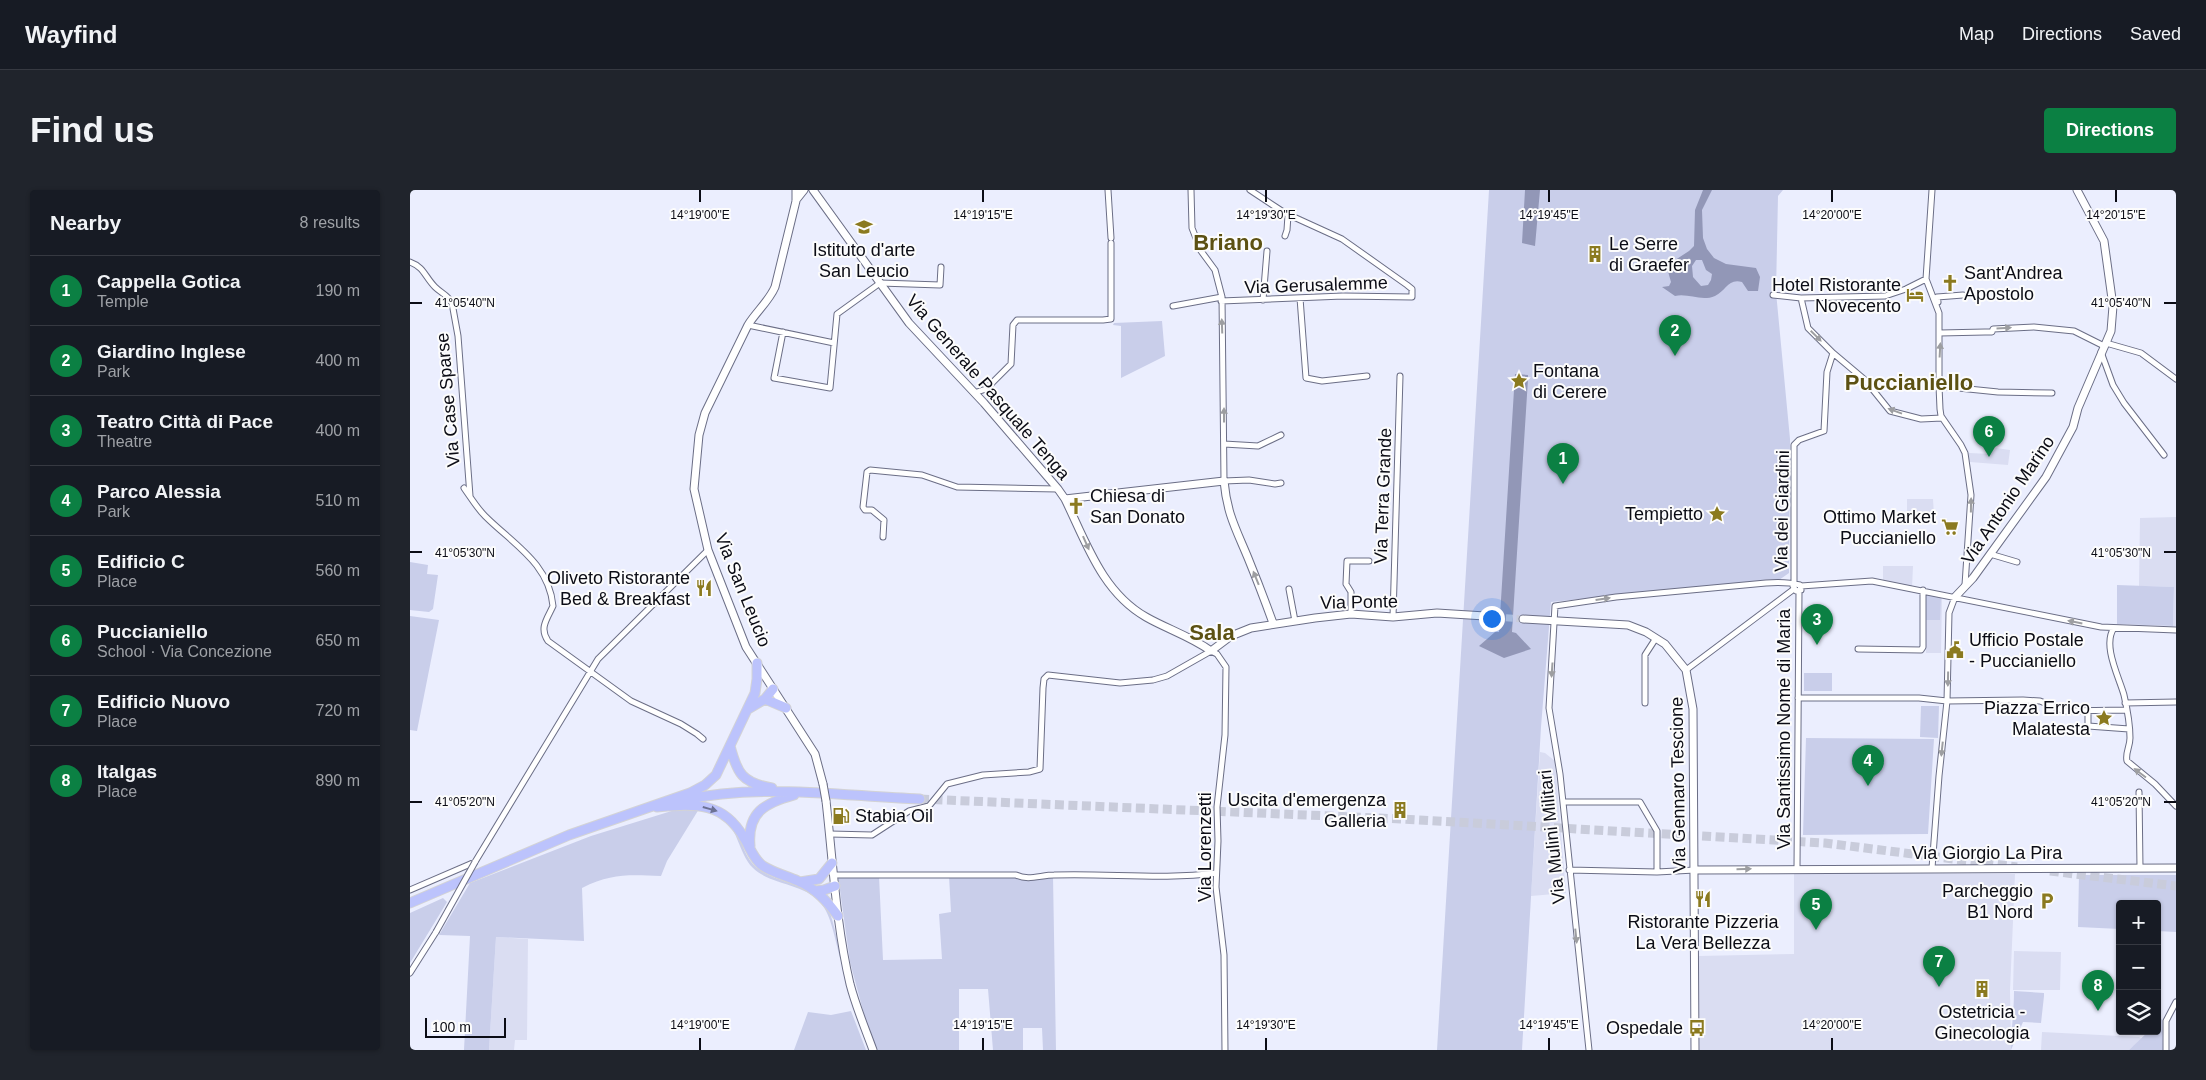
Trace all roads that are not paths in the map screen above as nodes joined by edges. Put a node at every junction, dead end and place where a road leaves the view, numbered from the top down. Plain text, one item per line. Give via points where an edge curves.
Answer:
1 (796, 190) edge
2 (804, 190) edge
3 (813, 190) edge
4 (1108, 190) edge
5 (1191, 190) edge
6 (1250, 190) edge
7 (1932, 190) edge
8 (2076, 190) edge
9 (796, 201) junction
10 (1288, 215) junction
11 (1285, 236) dead end
12 (1267, 251) dead end
13 (410, 262) edge
14 (941, 267) dead end
15 (1926, 279) junction
16 (880, 283) junction
17 (1773, 295) dead end
18 (1963, 295) dead end
19 (1300, 298) junction
20 (1801, 298) junction
21 (1221, 299) junction
22 (1263, 300) junction
23 (1173, 306) dead end
24 (1938, 307) junction
25 (748, 325) junction
26 (783, 332) junction
27 (1940, 333) junction
28 (834, 343) junction
29 (2103, 347) junction
30 (1833, 353) junction
31 (1367, 376) dead end
32 (1400, 376) dead end
33 (2176, 379) edge
34 (1938, 386) junction
35 (986, 389) junction
36 (974, 393) junction
37 (2052, 393) dead end
38 (984, 403) junction
39 (1942, 418) junction
40 (1280, 435) dead end
41 (1224, 444) junction
42 (2164, 455) dead end
43 (1224, 481) junction
44 (1281, 483) dead end
45 (464, 488) dead end
46 (1058, 489) junction
47 (470, 496) junction
48 (1065, 499) junction
49 (883, 537) dead end
50 (708, 550) junction
51 (1990, 554) junction
52 (1369, 561) dead end
53 (2017, 562) dead end
54 (1797, 588) junction
55 (1964, 588) junction
56 (1289, 589) dead end
57 (1923, 590) junction
58 (1955, 597) junction
59 (1351, 614) junction
60 (1485, 616) tunnel mouth
61 (1392, 617) junction
62 (1523, 619) tunnel mouth
63 (1295, 621) junction
64 (1555, 622) junction
65 (1273, 624) junction
66 (2114, 628) junction
67 (2176, 630) edge
68 (1656, 638) junction
69 (1858, 648) dead end
70 (1211, 651) junction
71 (757, 662) junction
72 (1686, 670) junction
73 (591, 671) junction
74 (773, 689) junction
75 (755, 693) junction
76 (1798, 698) junction
77 (765, 699) junction
78 (1947, 701) junction
79 (2176, 702) edge
80 (1645, 703) dead end
81 (2125, 703) junction
82 (786, 708) junction
83 (748, 709) junction
84 (2126, 710) junction
85 (2088, 711) junction
86 (2129, 729) junction
87 (703, 739) dead end
88 (730, 746) junction
89 (804, 792) junction
90 (2139, 792) dead end
91 (920, 800) tunnel mouth
92 (1563, 802) junction
93 (2176, 806) edge
94 (645, 808) junction
95 (830, 834) junction
96 (750, 848) junction
97 (475, 862) junction
98 (832, 863) junction
99 (1797, 868) junction
100 (1932, 868) junction
101 (2140, 868) junction
102 (2176, 868) edge
103 (1569, 870) junction
104 (1695, 870) junction
105 (1657, 872) junction
106 (1216, 873) junction
107 (834, 875) junction
108 (819, 879) junction
109 (799, 882) junction
110 (835, 886) junction
111 (410, 890) edge
112 (815, 891) junction
113 (410, 903) edge
114 (838, 916) junction
115 (410, 973) edge
116 (2176, 1002) edge
117 (873, 1050) edge
118 (1225, 1050) edge
119 (1589, 1050) edge
120 (1695, 1050) edge
121 (2166, 1050) edge

1 - 9 street, Via San Leucio
2 - 9 street, Via San Leucio
3 - 16 street, Via Generale Pasquale Tenga
4 - 35 street via 1111,318 1017,320 1013,326 1011,364
5 - 21 street via 1192,228 1201,251 1215,270
6 - 10 street
7 - 15 street
8 - 29 street, Via Antonio Marino via 2106,246 2113,322
9 - 25 street, Via San Leucio via 775,287
10 - 11 street
10 - 19 street, Via Gerusalemme via 1342,239 1412,289 1412,296
12 - 22 street
13 - 47 street, Via Case Sparse via 423,270 452,303 458,336
14 - 16 street via 940,285
15 - 20 street via 1885,296
15 - 24 street
16 - 28 street via 837,314
16 - 36 street, Via Generale Pasquale Tenga via 909,323
17 - 20 street
18 - 24 street via 1937,297
19 - 22 street, Via Gerusalemme
19 - 31 street via 1306,378 1322,381
20 -> 30 street via 1808,328
21 - 22 street, Via Gerusalemme
21 - 23 street, Via Gerusalemme
41 -> 21 street
24 - 27 street
25 - 26 street
25 - 50 street, Via San Leucio via 705,413 699,436 694,489
26 - 28 street
26 - 28 street via 774,378 830,388
27 -> 29 street via 2034,327 2074,331
34 -> 27 street
29 - 33 street via 2141,353
29 - 42 street via 2120,397
29 - 51 street, Via Antonio Marino via 2067,440 2046,477
39 -> 30 street via 1920,419 1890,411 1865,380
30 - 54 street, Via dei Giardini via 1827,372 1824,431 1794,445
32 - 61 street, Via Terra Grande
34 - 37 street
34 - 39 street
35 - 36 street
35 - 38 street
36 - 38 street, Via Generale Pasquale Tenga
38 - 46 street, Via Generale Pasquale Tenga
55 -> 39 street via 1971,520 1970,480 1961,444
40 - 41 street via 1258,446
41 - 43 street
43 - 44 street
43 - 48 street
65 -> 43 street via 1232,525
45 - 47 street
46 - 48 street, Via Generale Pasquale Tenga
46 - 49 street via 957,487 922,474 870,470 867,472 864,507 884,520
47 - 73 street via 483,515 535,561 544,575 553,606 542,628 543,634
48 -> 70 street, Via Generale Pasquale Tenga via 1098,568 1128,605
50 - 71 street, Via San Leucio via 746,647
50 - 73 street via 598,659
51 - 53 street
51 - 55 street, Via Antonio Marino
52 - 59 street via 1347,561 1346,584 1351,592
54 - 57 street via 1872,581
64 -> 54 street, Via Mulini Militari via 1555,606 1616,597 1787,581
54 - 72 street
54 - 76 street, Via Santissimo Nome di Maria
55 - 58 street, Via Antonio Marino
56 - 63 street
57 - 58 street
57 - 69 street via 1921,650
66 -> 58 street
58 -> 78 street via 1949,612
59 - 61 street, Via Ponte
59 - 63 street, Via Ponte
60 - 61 street, Via Ponte via 1438,613
62 - 64 street, Via Gennaro Tescione
63 - 65 street, Via Ponte
64 - 68 street, Via Gennaro Tescione via 1628,626
64 -> 92 street, Via Mulini Militari via 1549,708
65 - 70 street, Via Ponte via 1231,636
66 - 67 street
66 - 81 street via 2110,633 2111,657
68 - 72 street, Via Gennaro Tescione
68 - 80 street via 1645,655
70 - 95 street via 1167,676 1153,680 1120,683 1048,675 1043,688 1040,769 947,784 929,806 909,811 872,835
70 - 106 street, Via Lorenzetti via 1226,667
71 - 74 street, Via San Leucio
71 - 75 highway
72 - 104 street, Via Gennaro Tescione via 1693,710
73 - 87 street via 631,700 681,724
73 - 97 street
74 - 75 highway via 763,688
74 - 77 highway
74 - 82 street, Via San Leucio
75 - 83 highway
76 - 78 street
76 - 99 street, Via Santissimo Nome di Maria
77 - 82 highway
77 - 83 highway
78 - 85 street via 2023,700 2064,711
78 -> 100 street
79 - 81 street
81 - 84 street
82 - 95 street, Via San Leucio, bridge via 815,754
83 - 88 highway
84 - 85 street
84 - 86 street
85 - 86 street via 2088,726
93 -> 86 street via 2127,761
88 - 89 highway via 735,768 742,777 765,787
88 - 94 highway via 716,775 705,785
89 - 91 highway
89 - 94 highway via 718,795
89 - 96 highway via 769,803 758,811 751,823
90 - 101 street
92 - 103 street, Via Mulini Militari
92 - 105 street via 1640,802 1657,831
94 -> 96 highway via 691,805 719,811 737,826
94 - 113 highway via 569,835
95 - 98 street, Via San Leucio
96 - 109 highway via 763,866
97 - 111 street
97 - 115 street, bridge
98 - 107 street, Via San Leucio
98 - 108 highway
99 - 100 street, Via Giorgio La Pira
104 -> 99 street, Via Giorgio La Pira
100 - 101 street, Via Giorgio La Pira
101 - 102 street, Via Giorgio La Pira
103 - 105 street
103 -> 119 street, Via Mulini Militari
104 - 105 street
104 - 120 street, Via Gennaro Tescione
106 - 107 street via 1022,878 1016,875
106 - 118 street, Via Lorenzetti via 1224,955
107 - 110 street, Via San Leucio
108 - 109 highway
108 - 110 highway
109 - 112 highway
110 - 112 highway
110 - 114 street, Via San Leucio
112 - 114 highway via 827,900
114 - 117 street, Via San Leucio via 851,985
116 - 121 street via 2166,1021

